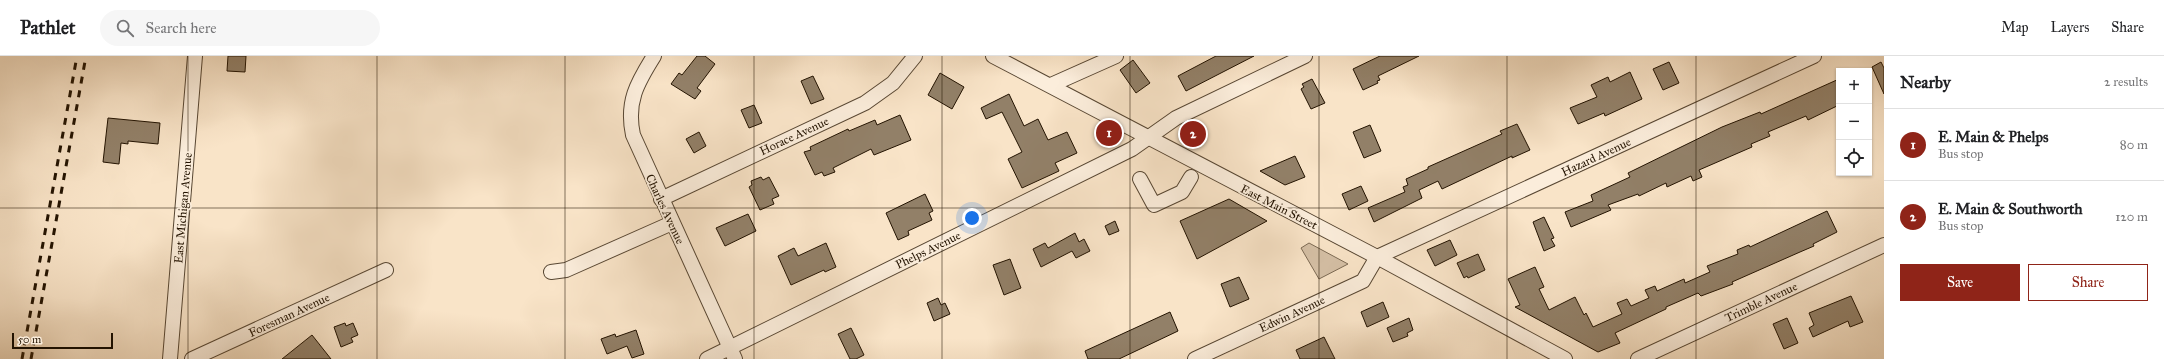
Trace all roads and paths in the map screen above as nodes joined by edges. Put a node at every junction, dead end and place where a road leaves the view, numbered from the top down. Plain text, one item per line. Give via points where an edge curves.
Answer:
1 (195, 56) edge
2 (654, 56) edge
3 (915, 56) edge
4 (993, 56) edge
5 (1116, 56) edge
6 (1305, 56) edge
7 (1814, 56) edge
8 (1051, 85) junction
9 (1147, 138) junction
10 (1191, 178) dead end
11 (1140, 180) dead end
12 (661, 199) junction
13 (672, 223) junction
14 (1884, 245) edge
15 (1377, 257) junction
16 (386, 270) dead end
17 (552, 272) dead end
18 (733, 354) edge
19 (170, 359) edge
20 (192, 359) edge
21 (707, 359) edge
22 (1195, 359) edge
23 (1565, 359) edge
24 (1638, 359) edge

1 - 19 street, East Michigan Avenue
2 - 12 street, Charles Avenue via 633,93 631,125 638,150
3 - 12 street, Horace Avenue via 893,83 864,103
4 - 8 street, East Main Street
5 - 8 street
6 - 9 street, Phelps Avenue via 1176,118
7 - 15 street, Hazard Avenue
8 - 9 street, East Main Street
9 - 15 street, East Main Street
9 - 18 street, Phelps Avenue via 1125,152
10 - 11 street via 1182,192 1154,205
12 - 13 street, Charles Avenue
13 - 17 street via 566,270
13 - 18 street, Charles Avenue
14 - 24 street, Trimble Avenue
15 - 22 street, Edwin Avenue via 1363,282
15 - 23 street, East Main Street
16 - 20 street, Foresman Avenue
18 - 21 street, Phelps Avenue

